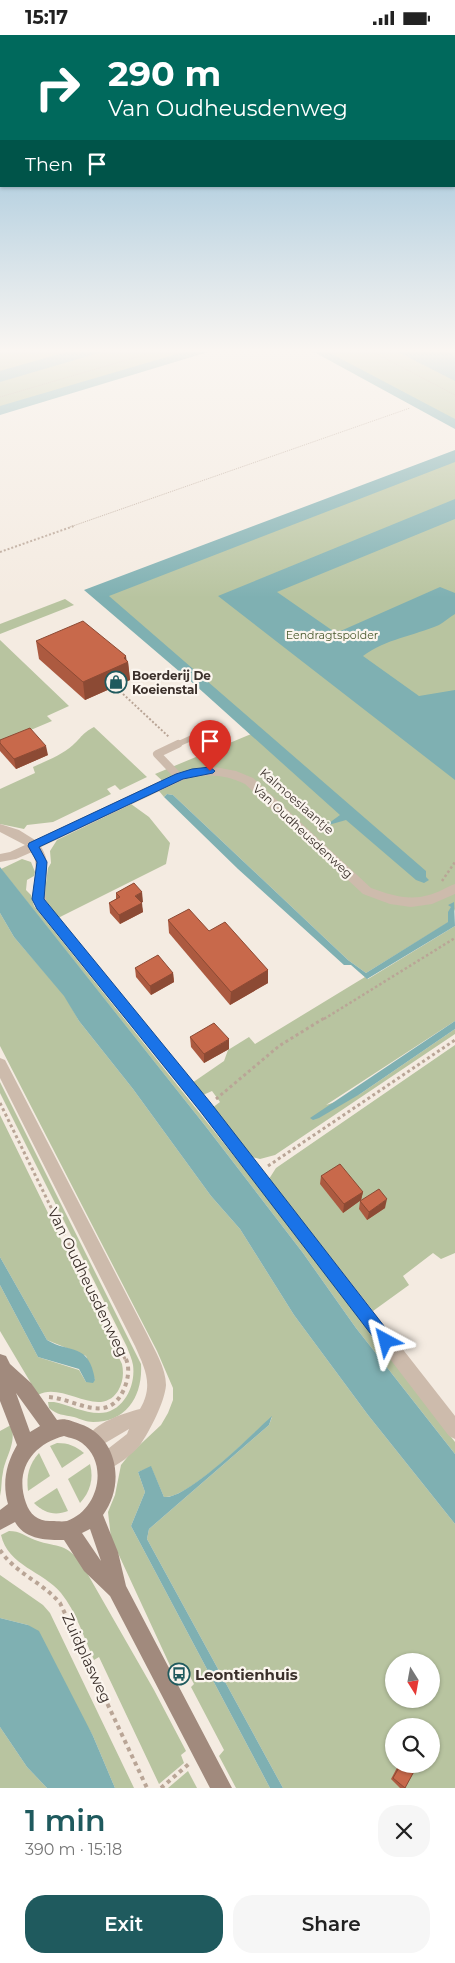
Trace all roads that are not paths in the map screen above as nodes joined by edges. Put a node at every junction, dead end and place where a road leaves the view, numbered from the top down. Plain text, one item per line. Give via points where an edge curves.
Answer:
1 (218, 726) dead end
2 (180, 777) junction
3 (0, 828) edge
4 (33, 846) junction
5 (12, 856) junction
6 (0, 859) edge
7 (0, 866) edge
8 (455, 889) edge
9 (0, 1064) edge
10 (2, 1366) edge
11 (145, 1417) junction
12 (52, 1428) junction
13 (455, 1430) edge
14 (95, 1440) junction
15 (26, 1445) junction
16 (106, 1461) junction
17 (17, 1509) junction
18 (93, 1513) junction
19 (0, 1521) edge
20 (69, 1530) junction
21 (117, 1589) junction
22 (221, 1788) edge

1 - 2 lane via 157,754
2 - 4 street, Van Oudheusdenweg
2 - 8 street, Van Oudheusdenweg via 210,771 234,774 249,781 367,891 376,895 420,903
3 - 4 street via 21,835
4 - 5 street, Van Oudheusdenweg
4 - 13 street via 42,862 38,899 42,906 205,1107
5 - 6 street, Van Oudheusdenweg
5 - 7 street, Van Oudheusdenweg
9 - 11 street, Van Oudheusdenweg via 155,1372 157,1385
10 - 12 main road via 25,1389
10 - 15 main road via 9,1401
11 - 14 street via 124,1422
11 - 16 street, Van Oudheusdenweg via 133,1440
12 - 14 main road via 75,1429
12 - 15 main road
14 - 16 main road
15 - 17 main road via 12,1476 12,1493
16 - 18 main road via 106,1488
17 - 19 main road
17 - 20 main road via 38,1529 53,1532
18 - 20 main road via 82,1524
18 - 21 main road via 110,1553
20 - 21 main road via 91,1564
21 - 22 main road

